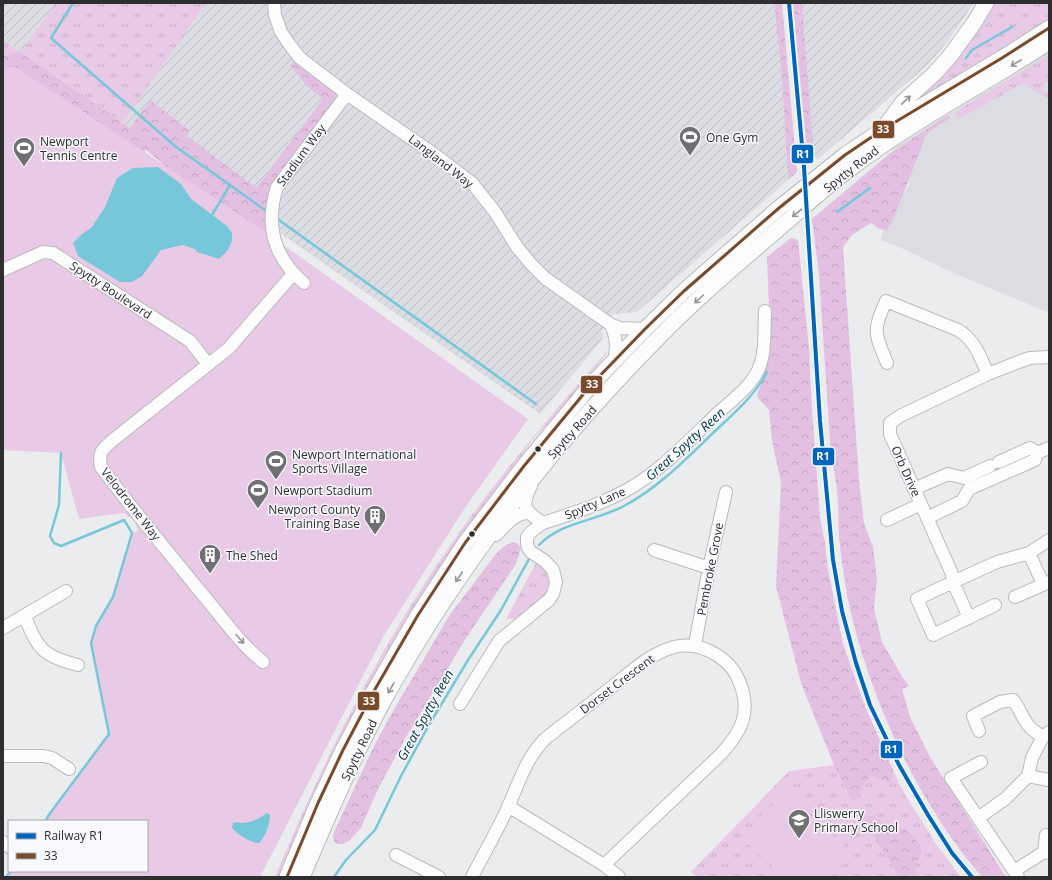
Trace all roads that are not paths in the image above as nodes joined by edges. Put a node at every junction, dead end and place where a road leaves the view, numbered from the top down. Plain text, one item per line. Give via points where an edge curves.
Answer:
1 (274, 3) edge
2 (986, 3) edge
3 (1049, 28) edge
4 (1049, 42) edge
5 (346, 94) junction
6 (882, 130) junction
7 (3, 270) edge
8 (293, 274) junction
9 (304, 283) dead end
10 (765, 311) dead end
11 (610, 324) junction
12 (645, 329) junction
13 (1049, 357) edge
14 (614, 361) junction
15 (887, 363) dead end
16 (208, 364) junction
17 (988, 374) junction
18 (566, 438) junction
19 (1049, 448) edge
20 (1037, 453) junction
21 (914, 489) junction
22 (726, 492) dead end
23 (921, 504) junction
24 (529, 513) junction
25 (927, 518) junction
26 (886, 520) dead end
27 (543, 523) junction
28 (1049, 540) edge
29 (654, 550) dead end
30 (1029, 553) junction
31 (474, 555) junction
32 (709, 568) junction
33 (953, 582) junction
34 (1046, 583) edge
35 (66, 591) dead end
36 (1015, 597) dead end
37 (995, 605) dead end
38 (25, 616) junction
39 (969, 618) junction
40 (3, 628) edge
41 (696, 645) junction
42 (263, 662) dead end
43 (78, 665) dead end
44 (460, 704) dead end
45 (979, 731) dead end
46 (1046, 734) edge
47 (3, 756) edge
48 (981, 762) dead end
49 (69, 769) dead end
50 (1028, 776) junction
51 (1049, 780) edge
52 (508, 806) junction
53 (978, 818) junction
54 (1046, 835) dead end
55 (1046, 853) edge
56 (396, 855) dead end
57 (604, 865) junction
58 (1016, 874) edge
59 (287, 877) edge
60 (302, 877) edge
61 (439, 877) edge
62 (472, 877) edge
63 (619, 877) edge

1 - 5 street, Langland Way via 281,32 300,58
6 -> 2 main road via 903,102 950,56
3 - 6 main road, Spytty Road
4 -> 18 main road, Spytty Road via 880,146 852,167 674,321
5 - 8 street, Stadium Way via 274,194 271,220 275,242 280,256
5 - 11 street, Langland Way via 472,183 531,264 545,278
6 - 12 main road, Spytty Road via 845,155 779,208 684,291
7 - 16 street, Spytty Boulevard via 43,252 53,253 190,341
8 - 9 street, Stadium Way
8 - 16 street, Velodrome Way via 232,344
10 - 27 street, Spytty Lane via 763,350 759,368 744,389 668,460 626,491 584,510
11 - 12 street, Langland Way via 620,328
11 - 14 street via 615,333
12 - 14 main road, Spytty Road
13 - 17 street, Orb Drive via 1021,360
14 - 59 main road, Spytty Road via 524,466 466,543 418,615 343,750
15 - 17 street via 876,328 886,301 967,335
16 -> 42 street, Velodrome Way via 101,451 101,467 219,615
17 - 21 street, Orb Drive via 890,423 890,434
18 - 24 street via 541,470 526,495 525,504
18 - 31 main road, Spytty Road via 517,496
19 - 20 street
20 - 21 street via 1030,448 964,478 948,474
20 - 25 street via 1035,460 969,489 962,501
21 - 23 street, Orb Drive
22 - 32 street, Pembroke Grove
23 - 25 street, Orb Drive
23 - 26 street
24 - 27 street
24 - 31 street via 521,514 512,520
25 - 33 street, Orb Drive via 952,574
27 - 44 street, Spytty Lane via 531,532 526,543 528,548 546,561 553,570 556,582 553,594 499,641
28 - 30 street
29 - 32 street
30 - 33 street via 997,562
30 - 34 street
31 -> 60 main road, Spytty Road via 383,702 349,770
32 - 41 street, Pembroke Grove
33 - 39 street, Orb Drive
33 - 39 street via 917,599 933,635
34 - 36 street
35 - 38 street
37 - 39 street
38 - 40 street
38 - 43 street via 41,648 60,660
41 - 52 street, Dorset Crescent via 675,647 649,658 546,738 525,766
41 - 57 street via 716,655 735,672 744,701 745,716 741,726 721,754
45 - 46 street via 973,716 1000,702 1013,700 1027,724 1035,732
46 - 50 street via 1032,758
47 - 49 street via 44,756
48 - 53 street via 951,778
50 - 51 street
50 - 53 street via 1005,799
52 - 57 street
52 - 62 street, Dorset Crescent
53 - 58 street
54 - 55 street
55 - 58 street
56 - 61 street
57 - 63 street

